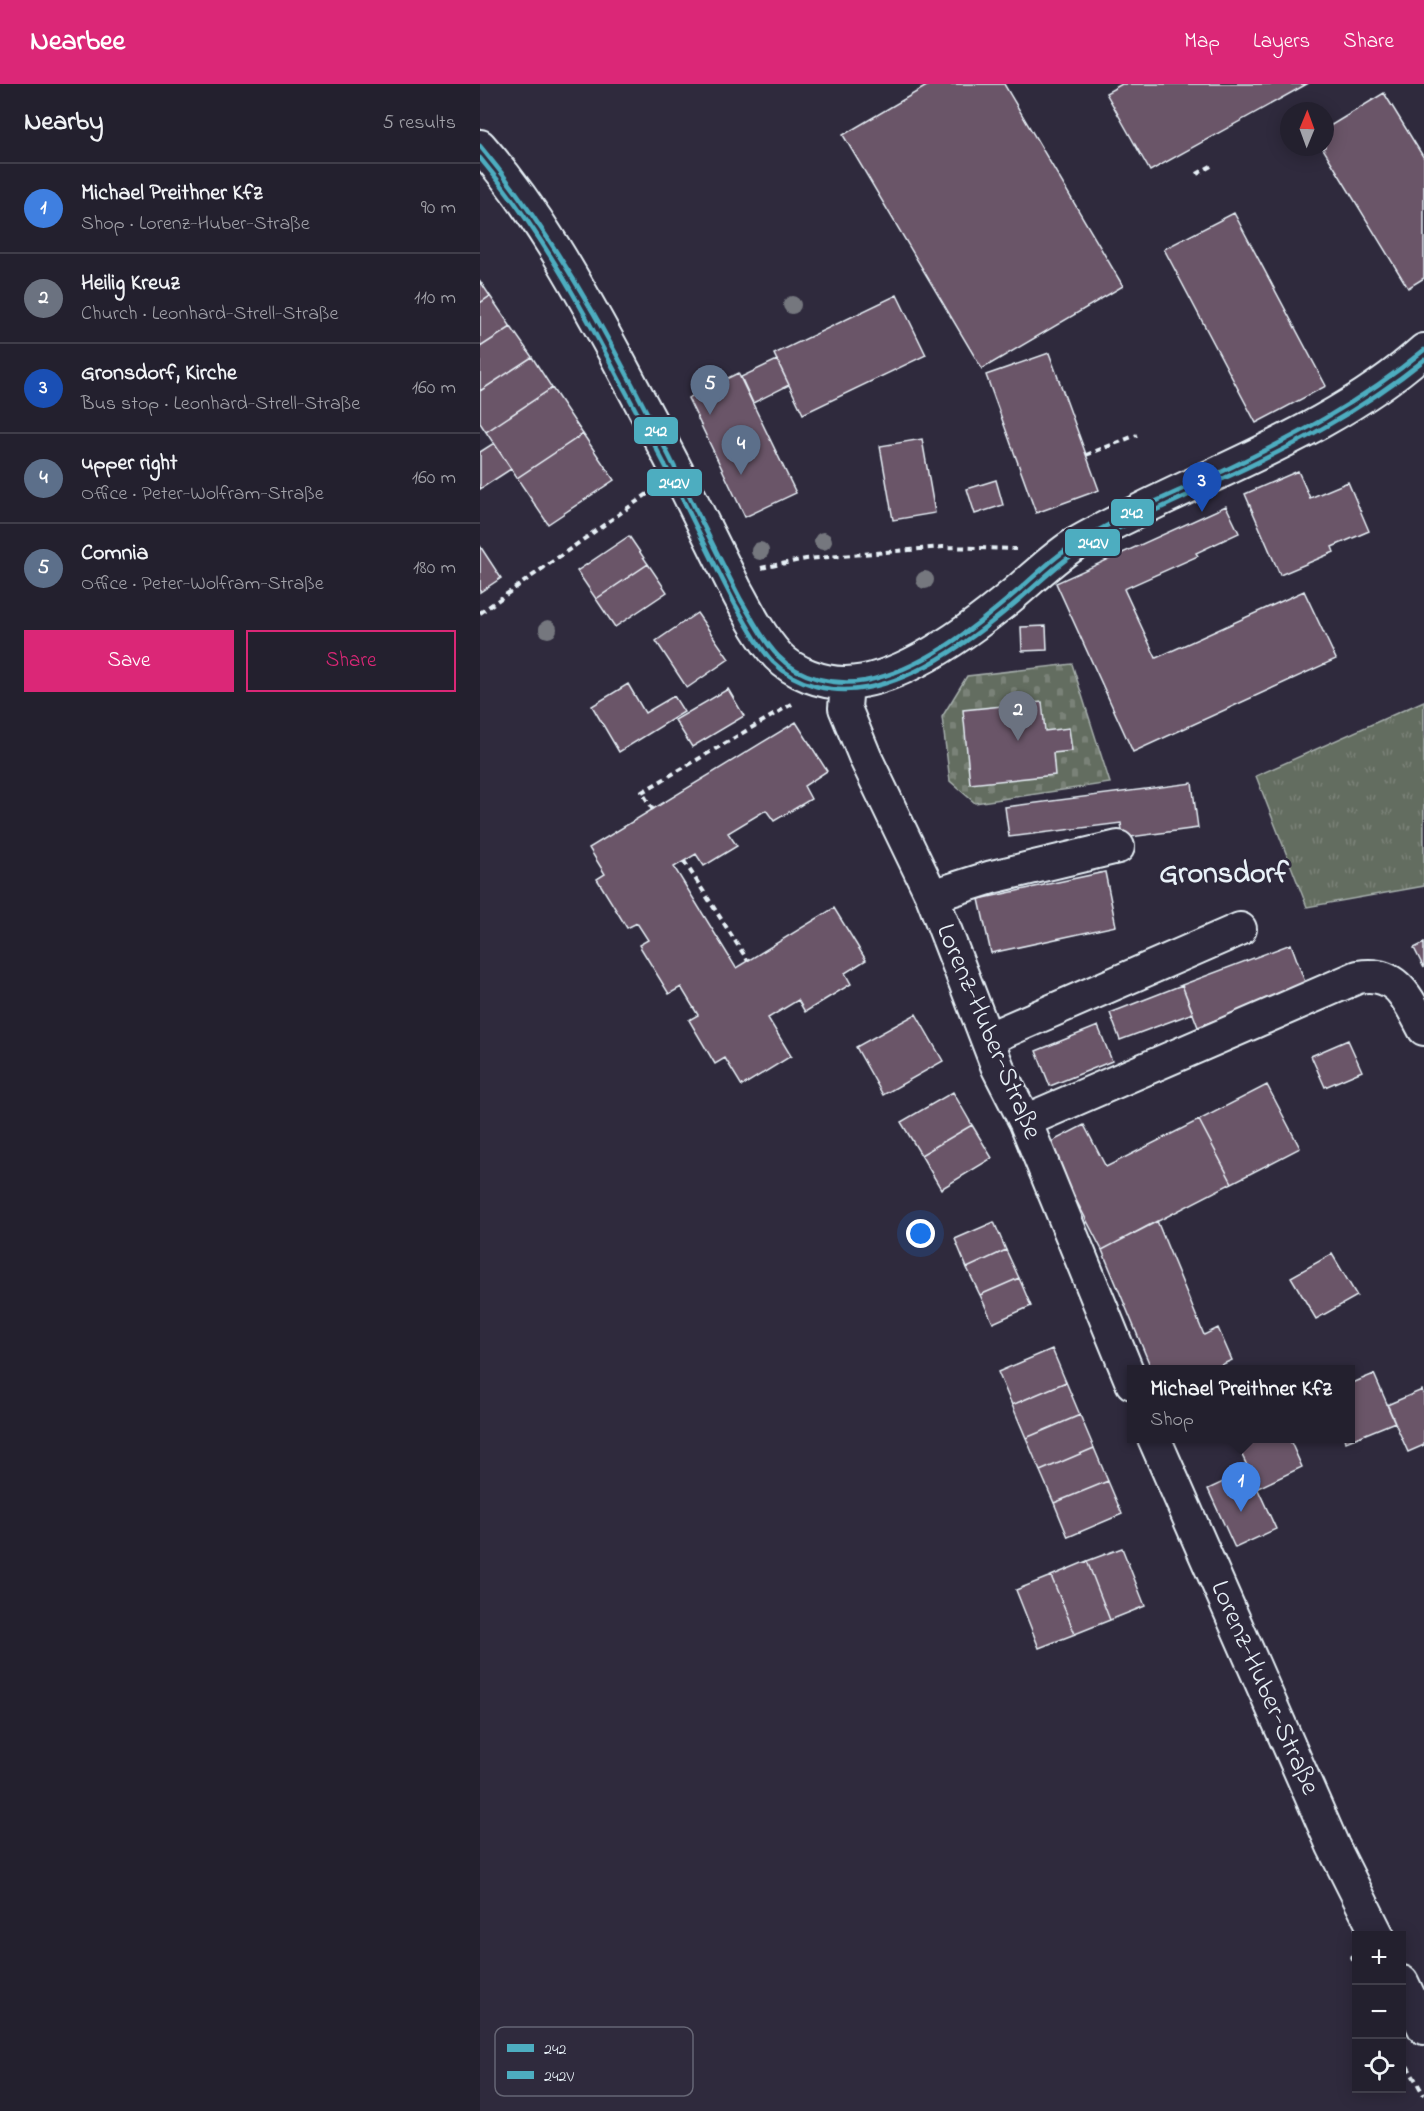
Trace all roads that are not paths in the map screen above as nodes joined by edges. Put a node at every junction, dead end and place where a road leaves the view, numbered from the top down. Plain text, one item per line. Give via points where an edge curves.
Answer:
1 (480, 146) edge
2 (1424, 350) edge
3 (847, 683) junction
4 (1118, 847) dead end
5 (932, 896) junction
6 (1240, 929) dead end
7 (1424, 1029) edge
8 (987, 1039) junction
9 (1025, 1121) junction
10 (1127, 1373) edge
11 (1156, 1443) edge
12 (1376, 1931) edge
13 (1402, 1985) edge
14 (1424, 2028) edge

1 - 3 street via 498,165 582,292 754,624 790,667 813,677
2 - 3 street via 1393,377 1351,403 1070,548 943,647 904,668
3 - 5 street, Lorenz-Huber-Straße via 845,708
4 - 5 street via 992,877
5 - 8 street, Lorenz-Huber-Straße
6 - 8 street
7 - 9 street via 1390,979 1379,975 1358,977
8 - 9 street, Lorenz-Huber-Straße
9 - 10 street, Lorenz-Huber-Straße
11 - 12 street, Lorenz-Huber-Straße via 1334,1846
13 - 14 street

